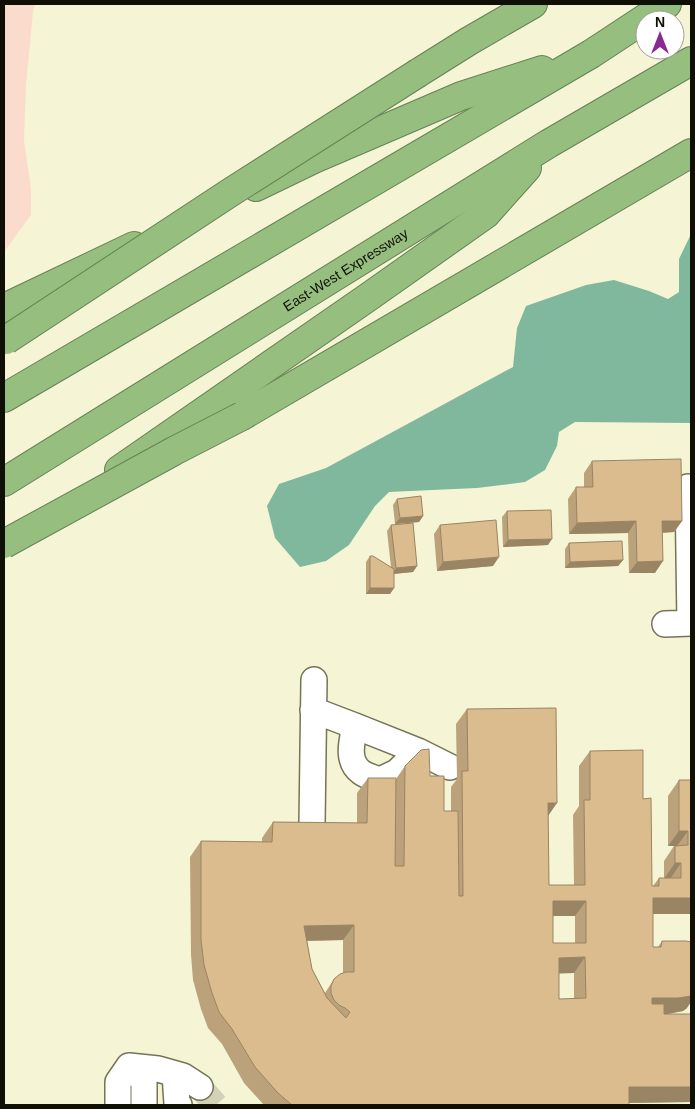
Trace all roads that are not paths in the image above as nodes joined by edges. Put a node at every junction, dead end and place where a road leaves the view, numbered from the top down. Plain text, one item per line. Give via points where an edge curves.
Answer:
1 (533, 4) edge
2 (667, 4) edge
3 (591, 54) junction
4 (691, 61) edge
5 (548, 144) junction
6 (691, 153) edge
7 (4, 308) edge
8 (5, 341) edge
9 (4, 398) edge
10 (4, 482) edge
11 (688, 487) dead end
12 (4, 544) edge
13 (4, 550) edge
14 (690, 623) edge
15 (665, 624) dead end
16 (314, 680) dead end
17 (313, 710) junction
18 (355, 726) junction
19 (418, 751) junction
20 (450, 768) dead end
21 (312, 824) edge
22 (129, 1066) junction
23 (175, 1074) junction
24 (200, 1087) tunnel mouth
25 (118, 1105) edge
26 (144, 1105) edge
27 (179, 1105) tunnel mouth

1 - 8 highway, bridge via 231,192
2 - 3 highway
3 - 7 highway via 452,99 314,159
3 - 9 highway
4 - 5 highway, East-West Expressway
5 - 10 highway, East-West Expressway
5 - 13 highway via 486,214
6 - 12 highway, bridge via 242,416
11 - 14 lane
14 - 15 lane
16 - 17 lane
17 - 18 lane
17 - 21 lane
18 - 19 lane
18 - 19 lane via 351,744 353,762 361,772 380,780 397,772
19 - 20 lane
22 - 23 lane
22 - 25 lane via 118,1082
22 - 26 lane via 144,1081
23 - 24 lane
23 - 27 lane

